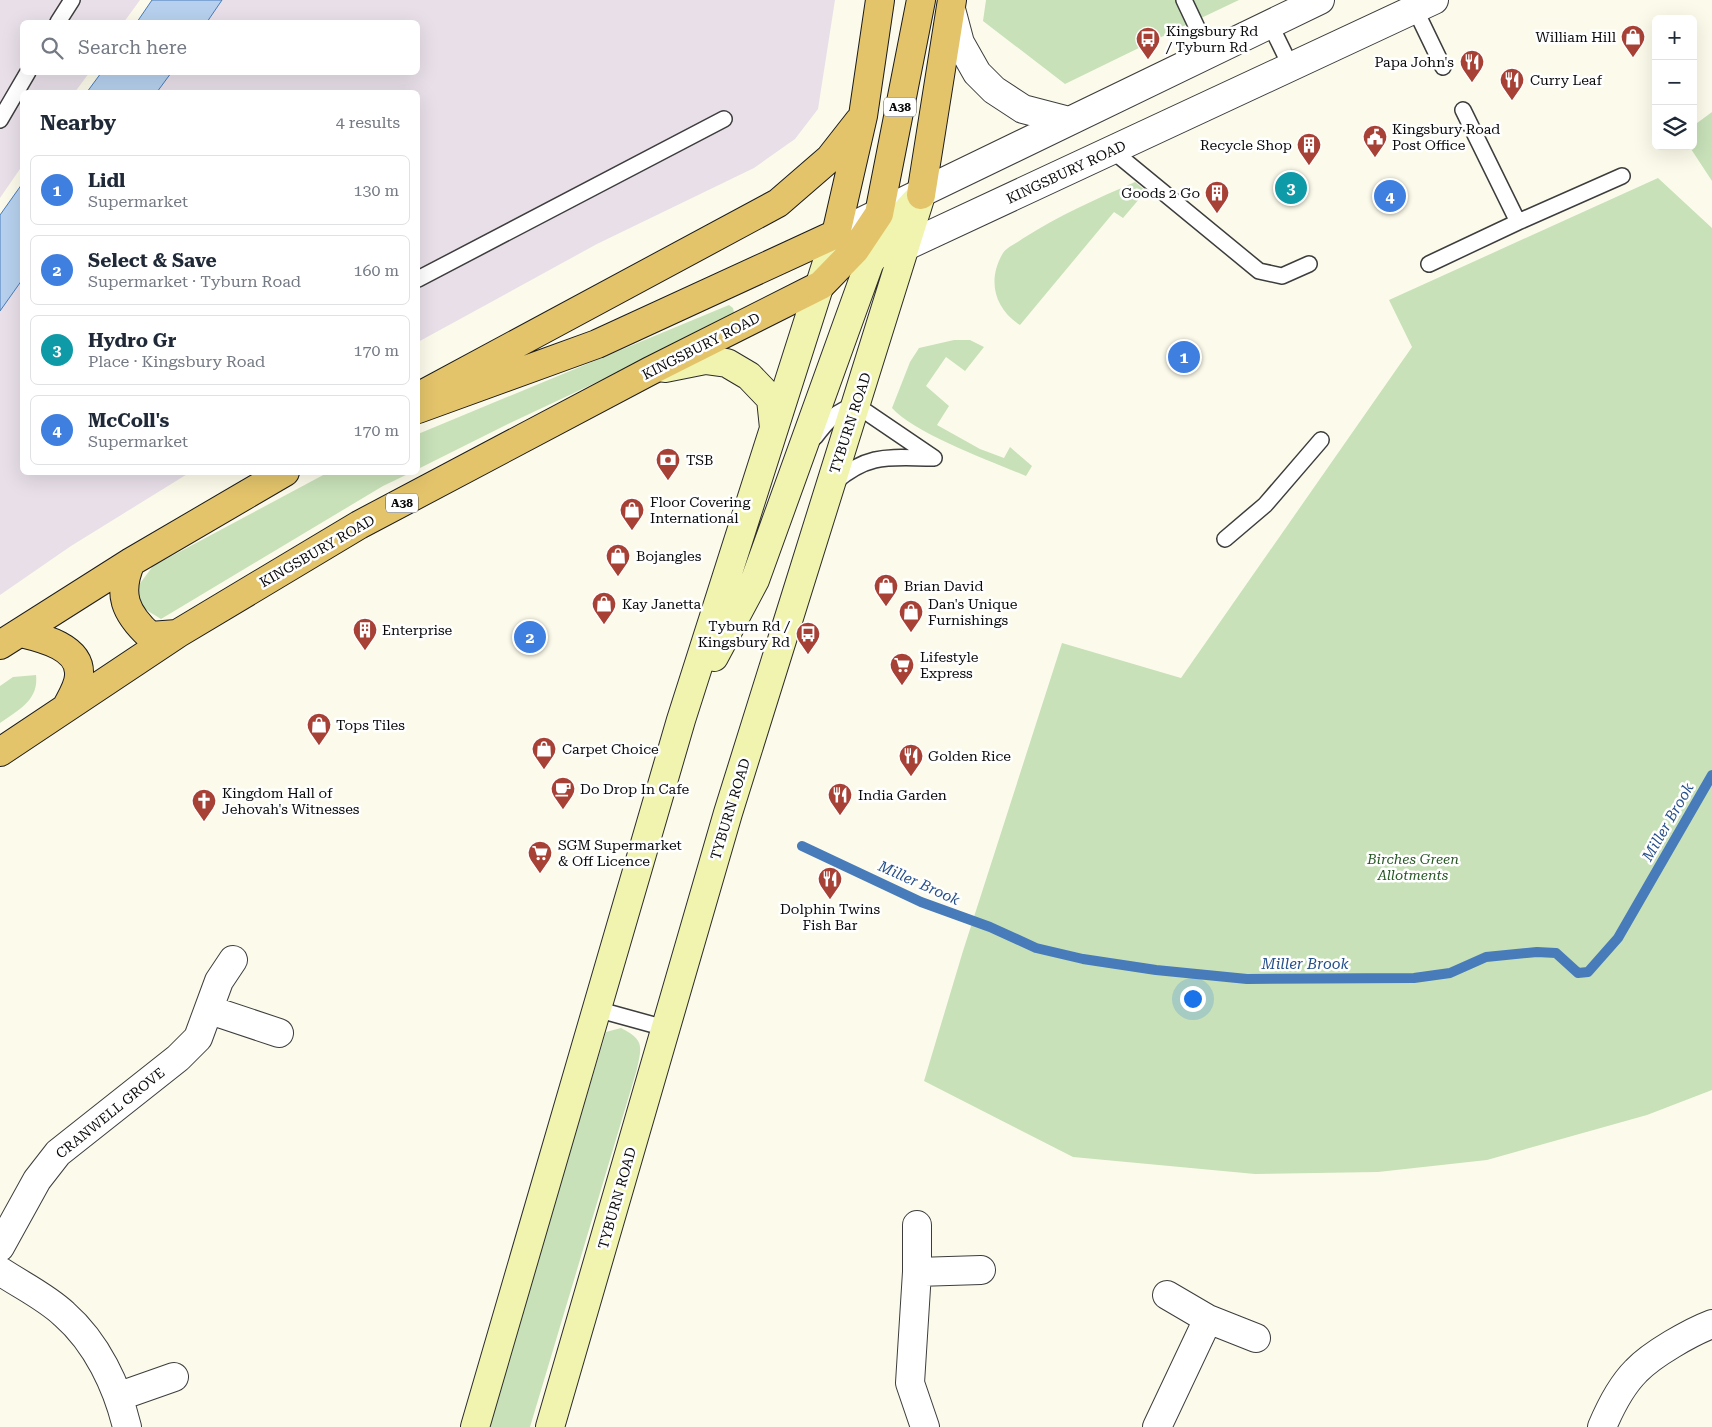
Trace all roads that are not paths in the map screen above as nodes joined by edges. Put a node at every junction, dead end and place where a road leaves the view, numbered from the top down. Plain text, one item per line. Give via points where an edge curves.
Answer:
1 (72, 0) edge
2 (880, 0) edge
3 (921, 0) edge
4 (1184, 0) edge
5 (1320, 0) edge
6 (951, 4) edge
7 (1424, 4) edge
8 (59, 20) edge
9 (1270, 24) junction
10 (1209, 53) junction
11 (1291, 67) junction
12 (1442, 67) dead end
13 (26, 75) edge
14 (1463, 110) dead end
15 (863, 116) junction
16 (724, 119) dead end
17 (0, 120) edge
18 (1069, 121) junction
19 (1113, 151) junction
20 (1622, 176) dead end
21 (921, 195) junction
22 (879, 214) junction
23 (1518, 222) junction
24 (836, 234) junction
25 (906, 246) junction
26 (869, 264) junction
27 (1309, 264) dead end
28 (1429, 264) dead end
29 (420, 278) edge
30 (821, 285) junction
31 (650, 371) junction
32 (420, 396) edge
33 (856, 405) junction
34 (420, 409) edge
35 (774, 429) junction
36 (1321, 440) dead end
37 (802, 455) junction
38 (280, 475) edge
39 (830, 486) junction
40 (1226, 539) dead end
41 (131, 562) junction
42 (177, 634) junction
43 (11, 639) edge
44 (66, 708) junction
45 (681, 720) junction
46 (0, 752) edge
47 (233, 960) dead end
48 (596, 1009) junction
49 (210, 1010) junction
50 (665, 1028) junction
51 (279, 1034) dead end
52 (917, 1225) dead end
53 (0, 1247) edge
54 (981, 1270) dead end
55 (0, 1271) edge
56 (917, 1272) junction
57 (1168, 1296) dead end
58 (1208, 1319) junction
59 (1712, 1324) edge
60 (1256, 1338) dead end
61 (174, 1377) dead end
62 (120, 1396) junction
63 (127, 1427) edge
64 (475, 1427) edge
65 (550, 1427) edge
66 (925, 1427) edge
67 (1157, 1427) edge
68 (1602, 1427) edge

1 - 8 lane
2 - 15 highway, A38
3 - 22 highway, A38
4 - 10 lane
5 - 9 street
6 - 18 street via 960,44 977,73 994,90 1023,109
6 - 21 highway
7 - 11 street, KINGSBURY ROAD
7 - 12 lane
9 - 10 street
9 - 11 lane
10 - 18 street
11 - 19 street, KINGSBURY ROAD
13 - 17 lane
14 - 23 lane
15 - 24 highway, A38
15 - 32 highway, A38 via 830,158 778,203
16 - 29 lane
18 - 21 street
19 - 25 street, KINGSBURY ROAD
19 - 27 lane via 1259,271 1282,276
20 - 23 lane
21 - 22 street
21 - 25 main road, TYBURN ROAD
21 - 26 main road via 887,233
22 - 24 street
22 - 30 highway, A38 via 855,250
23 - 28 lane
24 - 30 main road
24 - 34 highway via 597,344
25 - 26 street, KINGSBURY ROAD
25 - 33 main road, TYBURN ROAD
26 - 30 street, KINGSBURY ROAD
26 - 37 main road via 833,358
30 - 31 highway, KINGSBURY ROAD / A38
30 - 35 main road
31 - 35 main road via 705,360 727,363 749,376 771,399
31 - 42 highway, KINGSBURY ROAD / A38 via 359,525
33 - 37 lane via 840,410 827,421
33 - 39 main road, TYBURN ROAD
33 - 39 lane via 934,458 874,458 850,469
35 - 45 main road
36 - 40 lane via 1266,505
37 - 45 main road via 755,580
38 - 41 highway
39 - 50 main road, TYBURN ROAD via 725,822
41 - 42 highway via 122,591 126,606 150,636
41 - 43 highway
42 - 44 highway, KINGSBURY ROAD / A38
43 - 44 highway via 50,642 71,654 78,665 79,675
44 - 46 highway, KINGSBURY ROAD / A38
45 - 48 main road
47 - 49 street, CRANWELL GROVE via 219,981
48 - 50 lane
48 - 64 main road
49 - 51 street
49 - 53 street, CRANWELL GROVE via 198,1038 178,1058 58,1153 37,1180
50 - 65 main road, TYBURN ROAD
52 - 56 street
54 - 56 street
55 - 62 street via 64,1314 96,1352
56 - 66 street via 910,1383
57 - 58 street
58 - 60 street
58 - 67 street
59 - 68 street via 1689,1333 1636,1370 1607,1413
61 - 62 street
62 - 63 street

